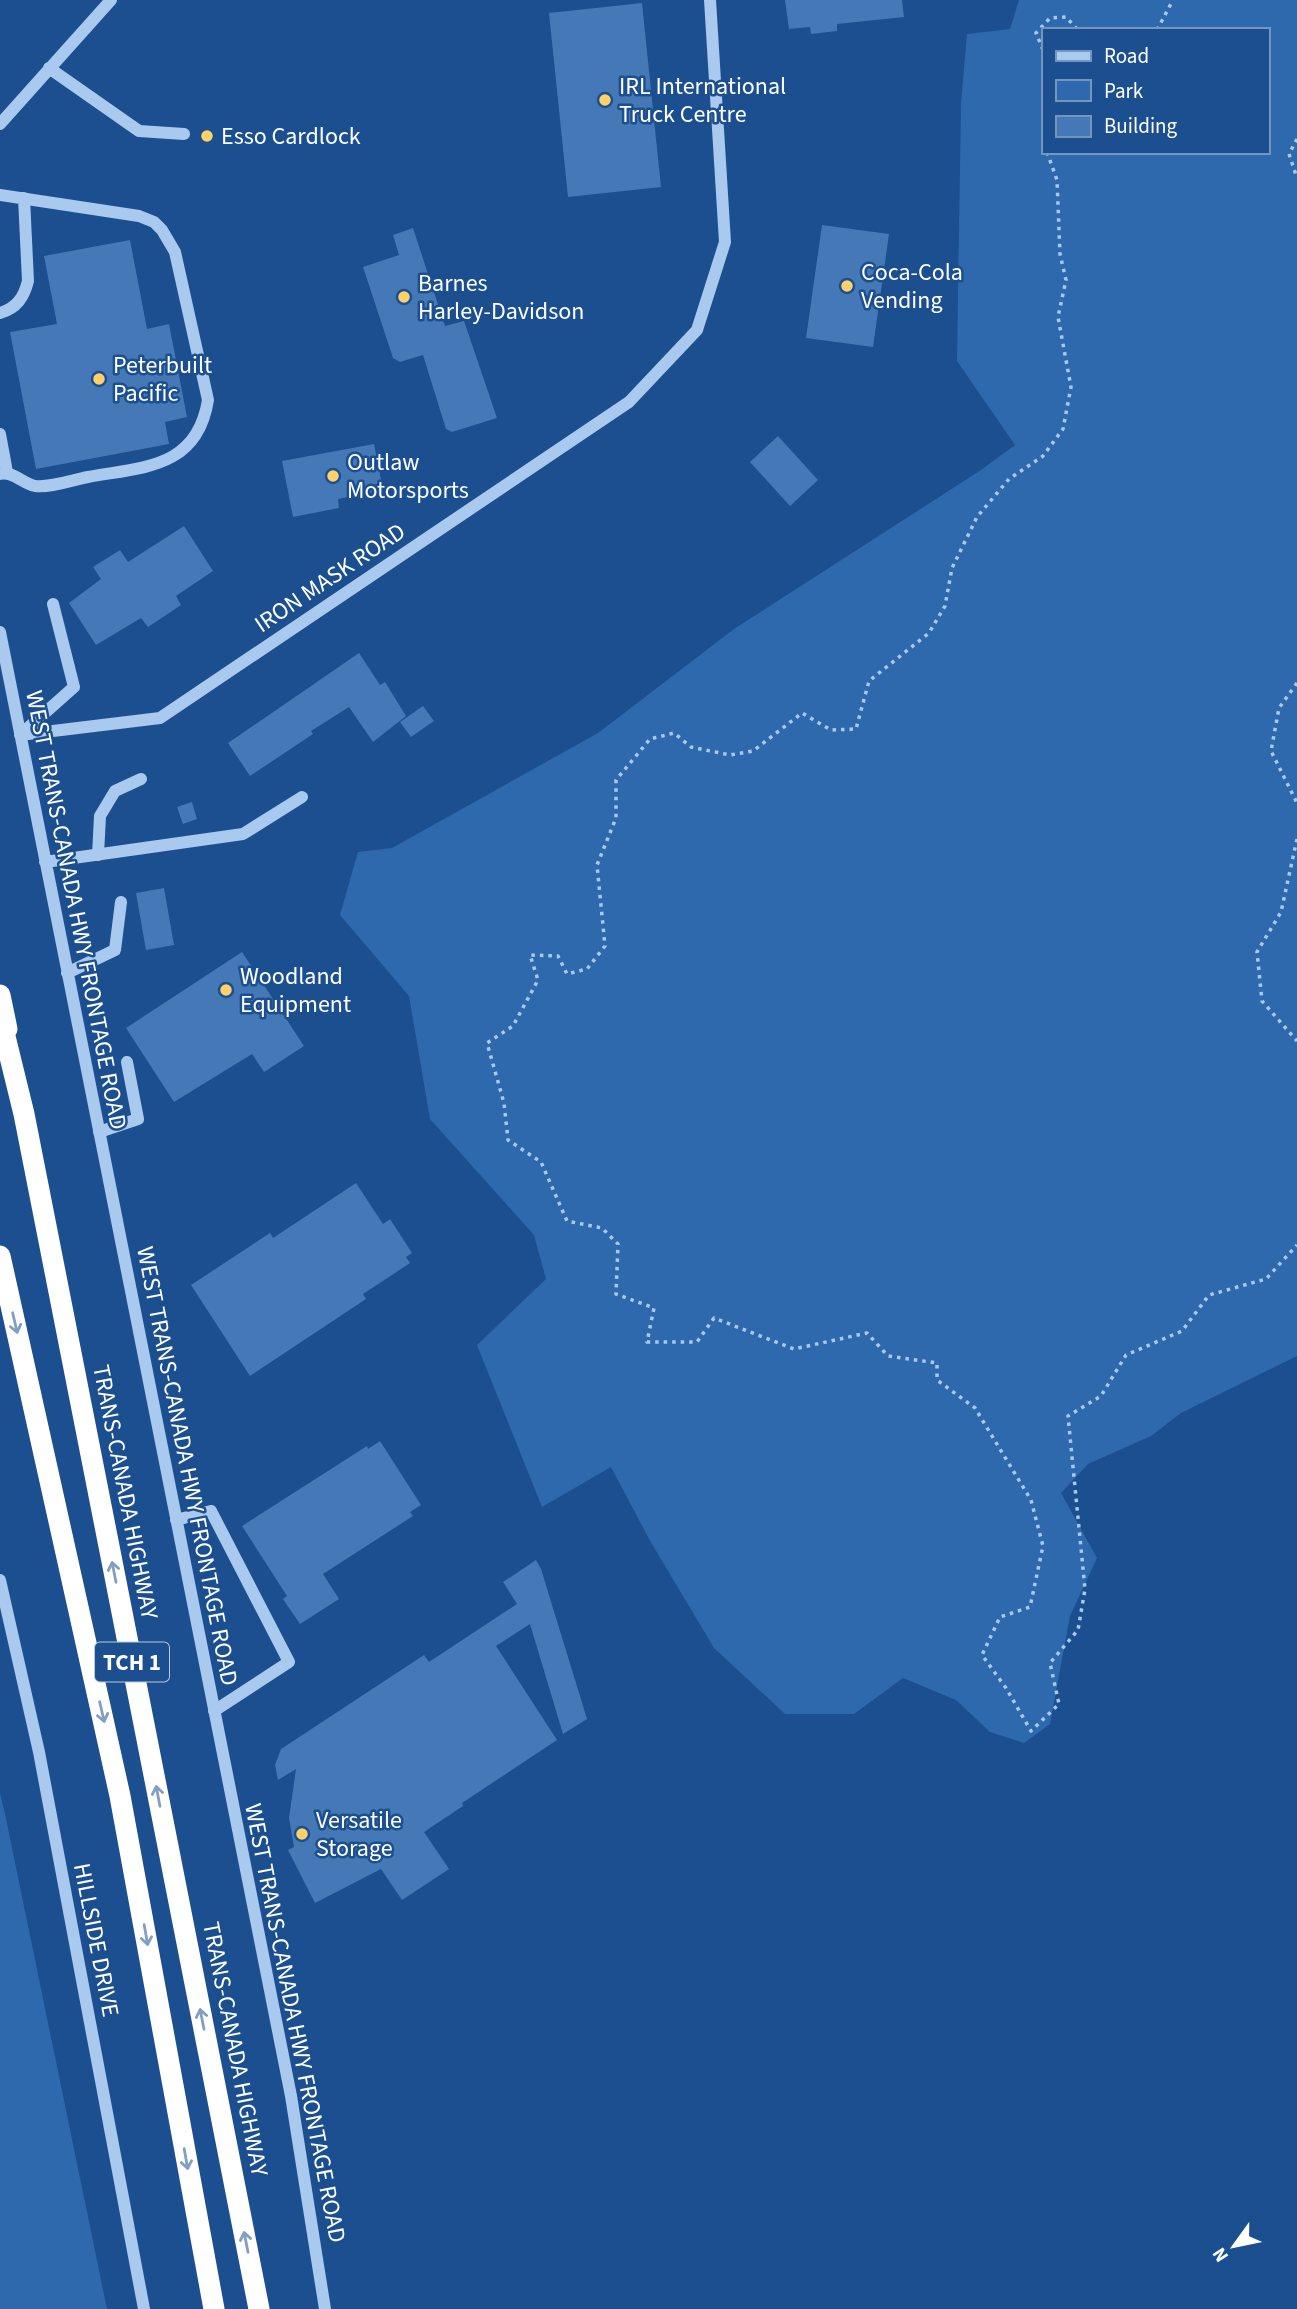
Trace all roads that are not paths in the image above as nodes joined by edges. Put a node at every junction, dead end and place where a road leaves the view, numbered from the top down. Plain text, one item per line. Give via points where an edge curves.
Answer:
1 (111, 0) edge
2 (710, 0) edge
3 (49, 68) junction
4 (0, 102) edge
5 (11, 112) junction
6 (0, 124) edge
7 (184, 134) dead end
8 (0, 195) edge
9 (24, 198) junction
10 (0, 313) edge
11 (0, 434) edge
12 (3, 473) edge
13 (53, 604) dead end
14 (0, 632) edge
15 (20, 735) junction
16 (141, 779) dead end
17 (302, 797) dead end
18 (98, 855) junction
19 (45, 862) junction
20 (121, 902) dead end
21 (67, 972) junction
22 (0, 995) edge
23 (0, 1016) edge
24 (127, 1062) dead end
25 (24, 1114) junction
26 (99, 1132) junction
27 (0, 1256) edge
28 (176, 1520) junction
29 (0, 1580) edge
30 (214, 1711) junction
31 (144, 2309) edge
32 (214, 2309) edge
33 (260, 2309) edge
34 (325, 2309) edge

1 - 3 street
2 - 15 street, IRON MASK ROAD via 725,242 697,330 655,375 629,402 160,718
3 - 5 street
3 - 7 street via 139,131
4 - 5 street
5 - 6 street
8 - 9 street
9 - 10 street via 28,281 16,304
9 - 12 street via 139,216 162,230 175,252 208,400 206,415 188,444 162,463 35,486
11 - 12 street
13 - 15 street via 74,687
14 - 15 street, WEST TRANS-CANADA HWY FRONTAGE ROAD
15 - 19 street, WEST TRANS-CANADA HWY FRONTAGE ROAD
16 - 18 street via 115,791 100,816
17 - 18 street via 243,834
18 - 19 street
19 - 21 street, WEST TRANS-CANADA HWY FRONTAGE ROAD
20 - 21 street via 115,950
21 - 26 street, WEST TRANS-CANADA HWY FRONTAGE ROAD
22 - 25 highway
23 - 25 highway, TRANS-CANADA HIGHWAY / TCH 1
24 - 26 street via 138,1119
33 -> 25 highway, TRANS-CANADA HIGHWAY / TCH 1
26 - 28 street, WEST TRANS-CANADA HWY FRONTAGE ROAD
27 -> 32 highway, TCH 1 via 120,1796
28 - 30 street, WEST TRANS-CANADA HWY FRONTAGE ROAD
28 - 30 street via 211,1511 289,1662
29 - 31 street, HILLSIDE DRIVE via 39,1752
30 - 34 street, WEST TRANS-CANADA HWY FRONTAGE ROAD via 291,2096

